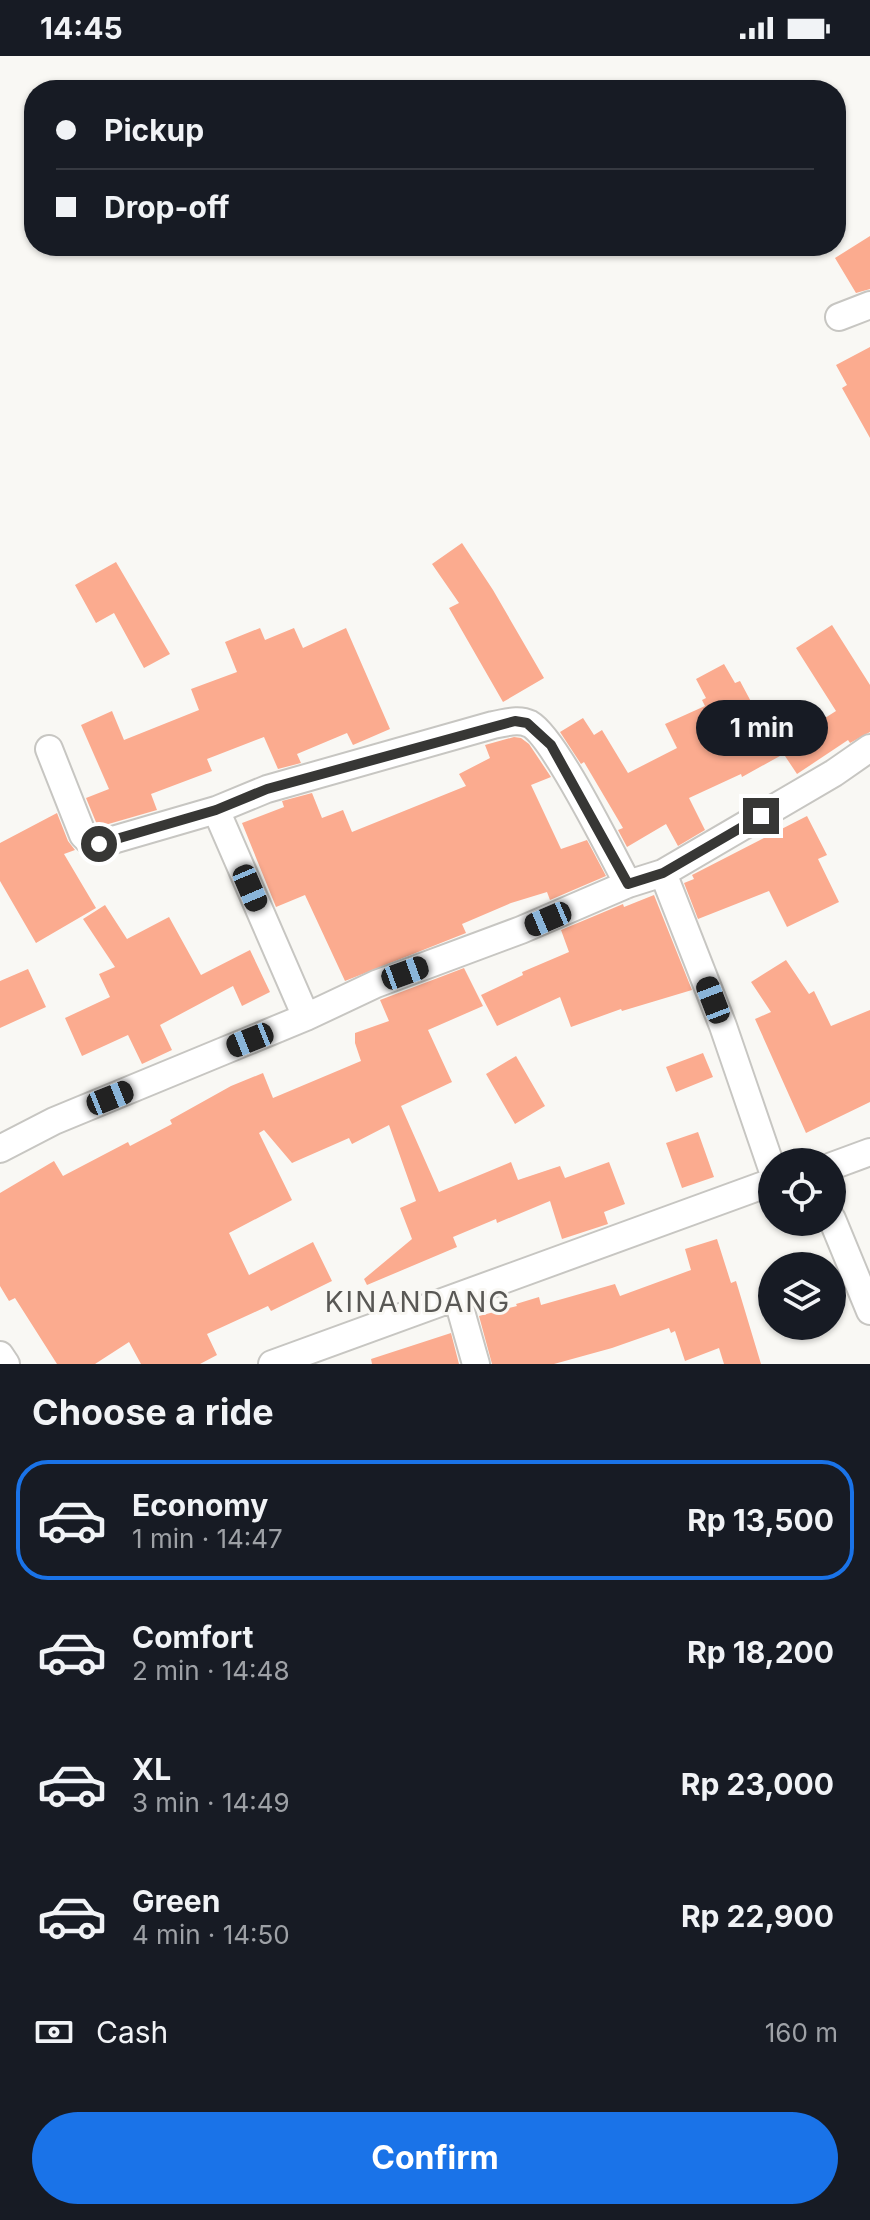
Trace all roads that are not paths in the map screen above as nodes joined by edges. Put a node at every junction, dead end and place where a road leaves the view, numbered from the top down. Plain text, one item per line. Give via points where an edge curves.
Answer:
1 (870, 305) edge
2 (839, 317) dead end
3 (870, 748) edge
4 (49, 749) dead end
5 (216, 810) junction
6 (663, 873) junction
7 (628, 884) junction
8 (306, 1017) junction
9 (765, 1148) edge
10 (0, 1149) edge
11 (870, 1152) edge
12 (846, 1161) edge
13 (758, 1187) edge
14 (839, 1236) edge
15 (457, 1297) junction
16 (870, 1311) edge
17 (0, 1355) edge
18 (6, 1364) edge
19 (272, 1364) edge
20 (476, 1364) edge

1 - 2 street
3 - 6 street
4 - 5 street via 90,842 99,844
5 - 7 street via 267,789 515,721 527,723 551,745
5 - 8 street
6 - 7 street
6 - 9 street
7 - 8 street
8 - 10 street via 54,1121
11 - 12 street
13 - 15 street
14 - 16 street
15 - 19 street
15 - 20 street
17 - 18 street

